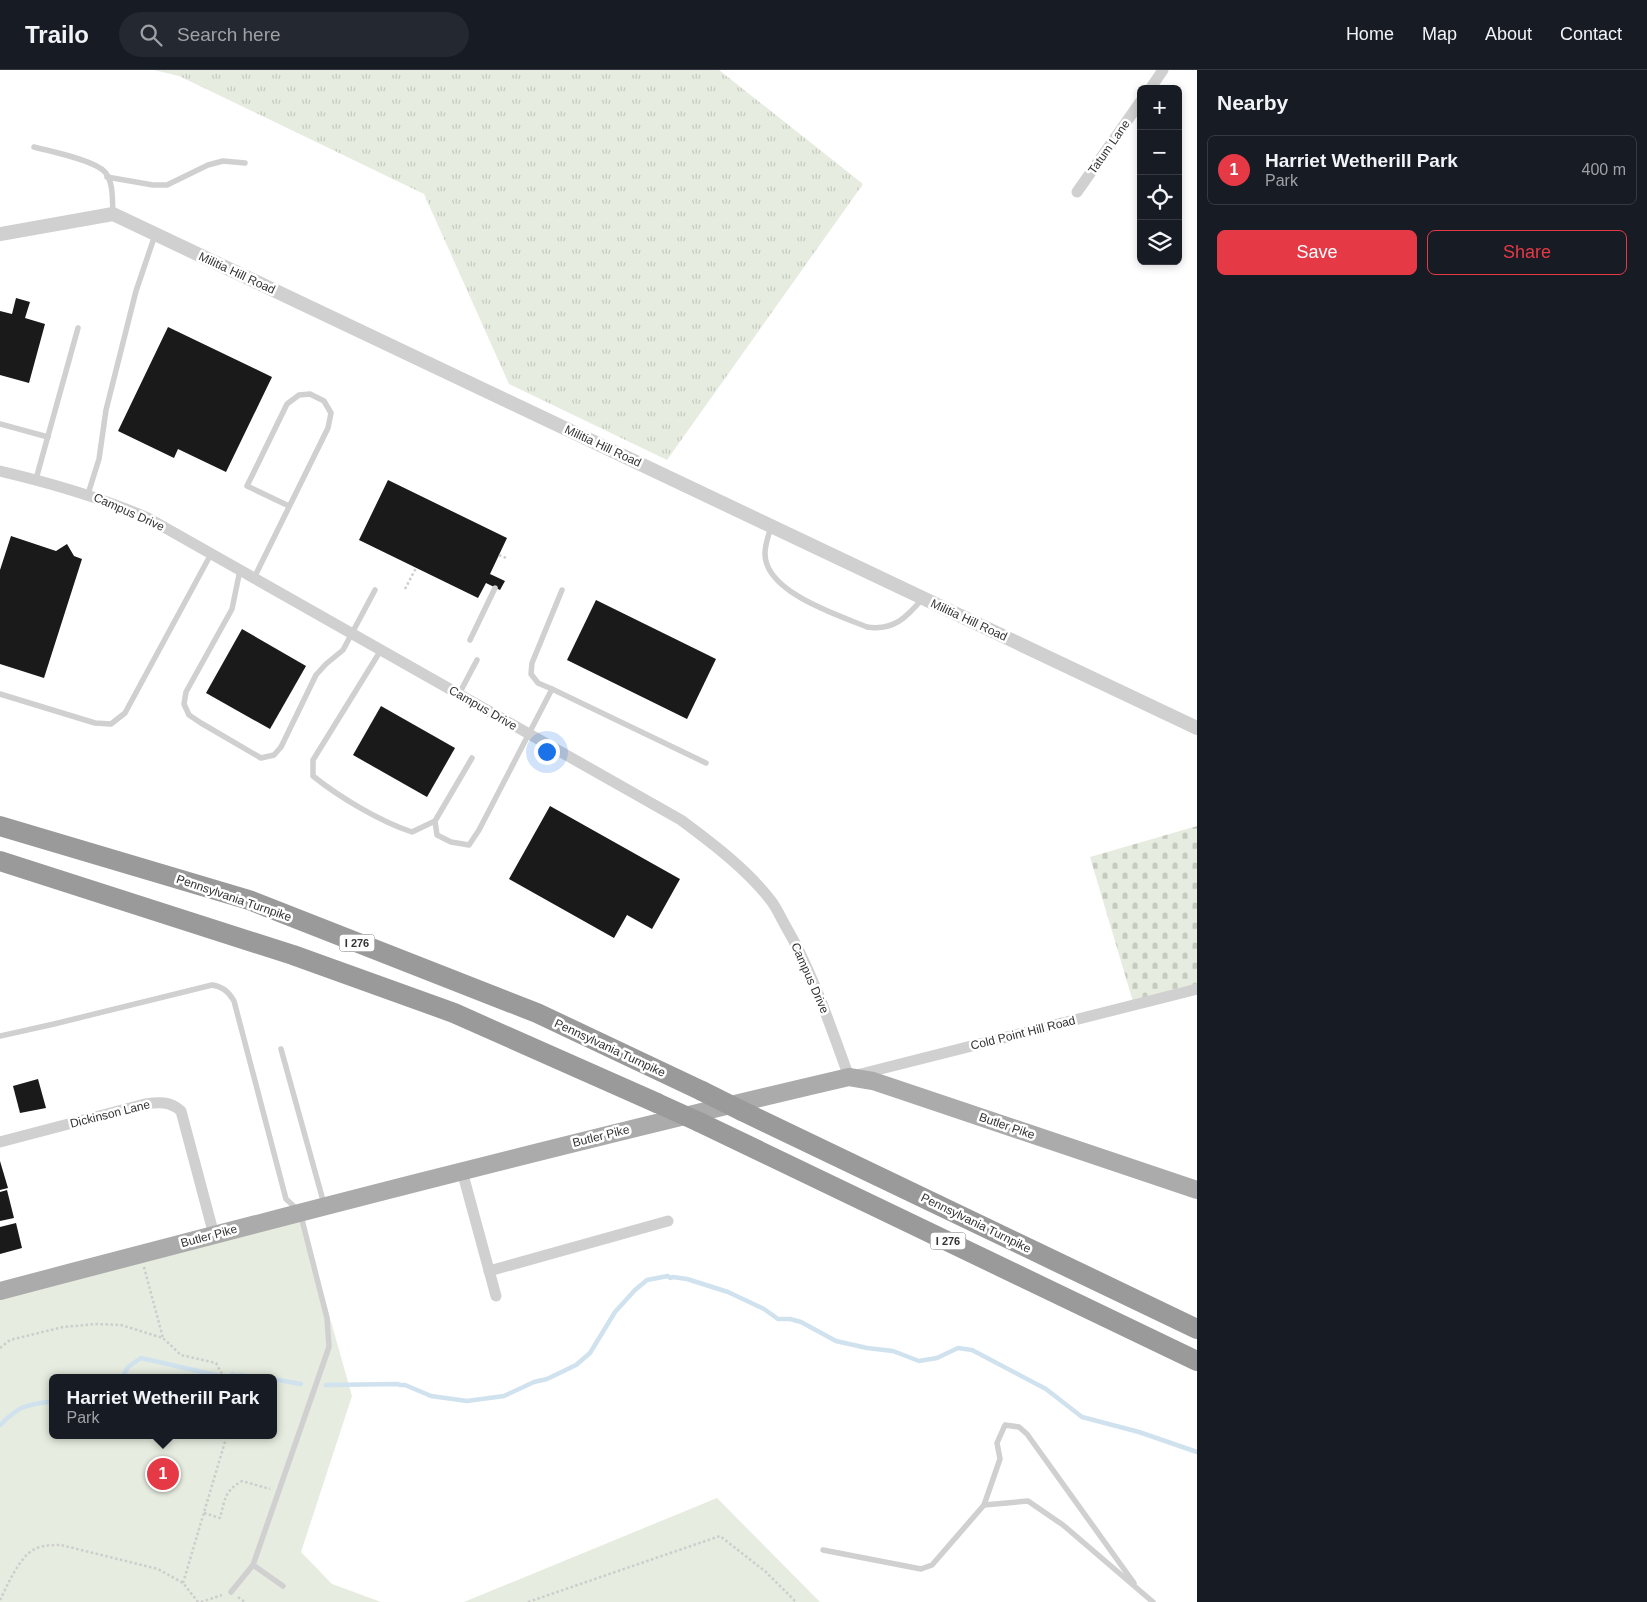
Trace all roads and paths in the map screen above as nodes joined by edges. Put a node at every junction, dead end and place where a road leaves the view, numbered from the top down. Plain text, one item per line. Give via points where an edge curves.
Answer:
1 (1163, 70) edge
2 (1153, 85) edge
3 (1137, 108) edge
4 (34, 147) dead end
5 (245, 163) dead end
6 (107, 177) junction
7 (1077, 192) dead end
8 (113, 214) junction
9 (0, 234) edge
10 (156, 234) junction
11 (78, 328) dead end
12 (0, 424) edge
13 (48, 437) junction
14 (0, 471) edge
15 (36, 479) junction
16 (88, 494) junction
17 (289, 506) junction
18 (771, 526) junction
19 (211, 554) junction
20 (499, 555) dead end
21 (506, 558) dead end
22 (416, 568) dead end
23 (240, 570) junction
24 (254, 578) junction
25 (495, 588) dead end
26 (405, 589) dead end
27 (375, 590) dead end
28 (562, 590) dead end
29 (924, 598) junction
30 (351, 633) junction
31 (470, 640) dead end
32 (381, 650) junction
33 (477, 660) dead end
34 (552, 689) junction
35 (0, 694) edge
36 (459, 694) junction
37 (1197, 728) edge
38 (528, 733) junction
39 (472, 758) dead end
40 (706, 763) dead end
41 (435, 821) junction
42 (0, 826) edge
43 (0, 861) edge
44 (1197, 989) edge
45 (0, 1036) edge
46 (282, 1049) dead end
47 (849, 1076) junction
48 (0, 1142) edge
49 (462, 1171) junction
50 (1197, 1190) edge
51 (324, 1206) junction
52 (300, 1212) junction
53 (668, 1221) dead end
54 (214, 1234) junction
55 (140, 1254) junction
56 (489, 1271) junction
57 (0, 1291) edge
58 (496, 1296) dead end
59 (1197, 1329) edge
60 (163, 1338) junction
61 (0, 1348) edge
62 (1197, 1361) edge
63 (222, 1374) edge
64 (226, 1439) edge
65 (279, 1491) junction
66 (984, 1505) junction
67 (204, 1513) junction
68 (822, 1550) dead end
69 (253, 1564) junction
70 (183, 1583) junction
71 (283, 1586) dead end
72 (1140, 1590) junction
73 (231, 1592) dead end
74 (0, 1600) edge
75 (198, 1602) edge
76 (528, 1602) edge
77 (796, 1602) edge
78 (1153, 1602) edge

1 - 2 street
3 - 7 street, Tatum Lane
4 - 6 lane via 92,163
5 - 6 lane via 223,161 208,165 167,185
6 - 8 lane via 111,186
8 - 9 street
8 - 10 street, Militia Hill Road
10 - 16 lane via 134,300 106,410 99,459
10 - 18 street, Militia Hill Road
11 - 13 lane
12 - 13 lane
13 - 15 lane
14 - 15 street, Campus Drive
15 - 16 street, Campus Drive
16 - 19 street, Campus Drive via 148,518
17 - 17 lane via 328,428 331,413 324,401 310,394 299,395 287,404 247,486
17 - 24 lane
18 - 29 street, Militia Hill Road
18 - 29 lane via 765,553 767,565 780,584 800,599 867,627 878,628 899,622
19 - 23 street, Campus Drive
19 - 35 lane via 125,712 111,724 95,723
20 - 21 path
22 - 26 path
23 - 24 street, Campus Drive
23 - 30 lane via 232,609 186,692 184,704 189,715 261,758 274,755 281,747 316,675 343,650
24 - 30 street, Campus Drive
25 - 31 lane
27 - 30 lane
28 - 34 lane via 532,663 531,674 538,683
29 - 37 street, Militia Hill Road
30 - 32 street, Campus Drive
32 - 36 street, Campus Drive
32 - 41 lane via 313,760 313,776 393,826 412,832
33 - 36 lane
34 - 38 lane
34 - 40 lane
36 - 38 street, Campus Drive
38 - 41 lane via 469,845 451,842 438,835
38 - 47 street, Campus Drive via 681,820 738,865 771,902 801,953
39 - 41 lane
42 - 59 highway, Pennsylvania Turnpike / I 276, bridge via 249,900 537,1013
43 - 62 highway, I 276, bridge via 293,955 454,1013 699,1122
44 - 47 street, Cold Point Hill Road
45 - 52 lane via 218,985 234,1001 286,1199
46 - 51 lane
47 - 49 main road, Butler Pike
47 - 50 main road, Butler Pike via 873,1081
48 - 54 street, Dickinson Lane via 145,1104 173,1104 181,1111
49 - 51 main road, Butler Pike
49 - 56 street
51 - 52 main road, Butler Pike
52 - 54 main road, Butler Pike
52 - 65 lane via 327,1318 330,1347
53 - 56 street
54 - 55 main road, Butler Pike
55 - 57 main road, Butler Pike
55 - 60 path
56 - 58 street
60 - 61 path via 121,1325 97,1324 48,1330 10,1340
60 - 63 path via 180,1355 216,1363
64 - 67 path
65 - 67 path via 242,1481 226,1494 220,1518
65 - 69 lane
66 - 68 lane via 932,1565 921,1568
66 - 72 lane via 1028,1501 1063,1525
66 - 72 lane via 1000,1459 997,1442 1005,1426 1019,1427
67 - 70 path
69 - 71 lane
69 - 73 lane
70 - 74 path via 158,1569 61,1545 47,1545 33,1550 24,1560
70 - 75 path
72 - 78 lane
76 - 77 path via 720,1536 766,1572

